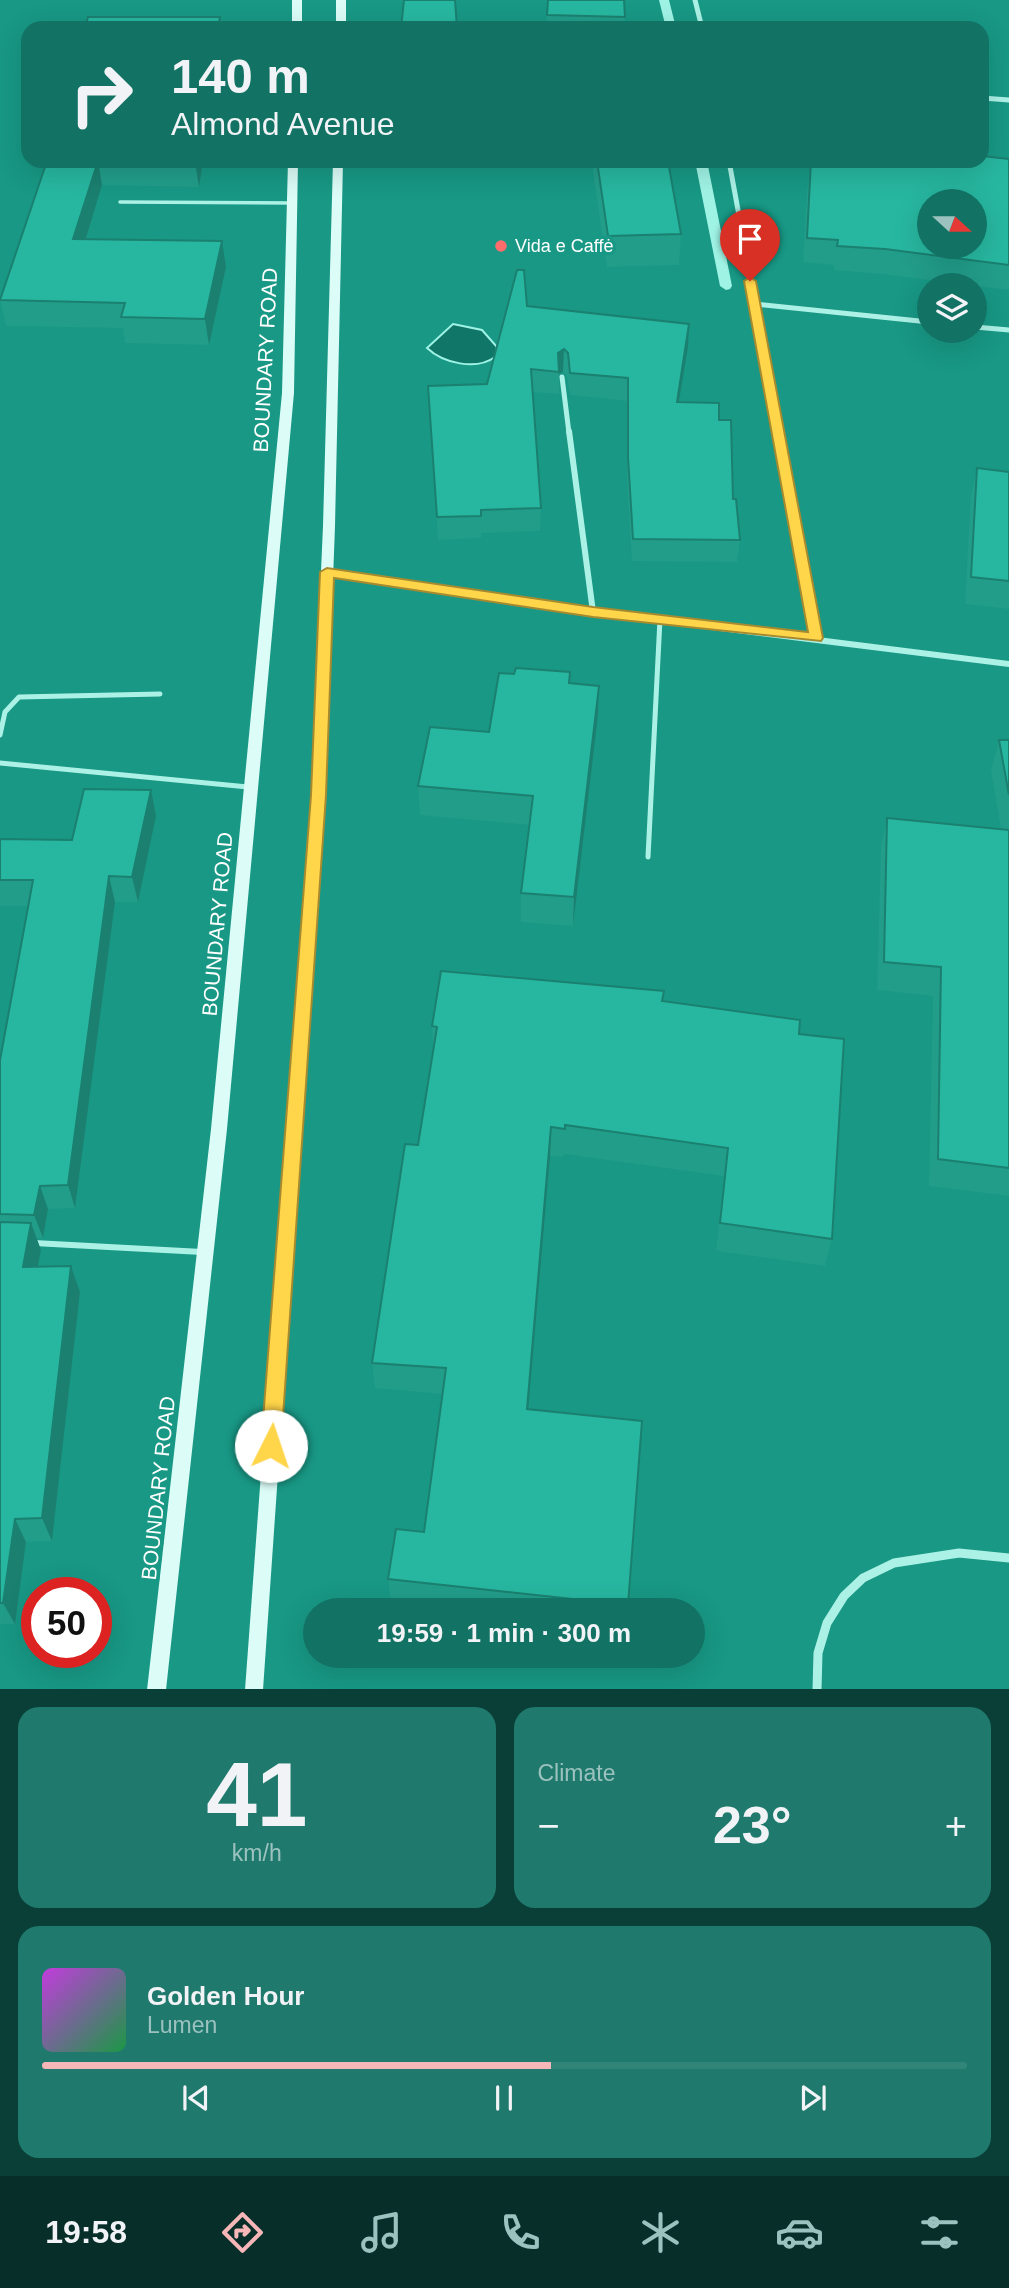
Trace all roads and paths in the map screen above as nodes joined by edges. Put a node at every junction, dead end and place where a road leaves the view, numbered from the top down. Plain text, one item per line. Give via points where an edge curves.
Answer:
1 (297, 0) edge
2 (341, 0) edge
3 (695, 0) edge
4 (297, 21) edge
5 (341, 21) edge
6 (700, 21) edge
7 (989, 98) edge
8 (1009, 100) edge
9 (293, 168) edge
10 (338, 168) edge
11 (730, 168) edge
12 (120, 202) dead end
13 (292, 203) junction
14 (754, 304) junction
15 (917, 321) edge
16 (987, 328) edge
17 (1009, 330) edge
18 (562, 377) edge
19 (327, 572) junction
20 (593, 612) junction
21 (660, 619) junction
22 (816, 638) junction
23 (1009, 664) edge
24 (160, 694) dead end
25 (0, 735) edge
26 (0, 763) edge
27 (251, 787) junction
28 (648, 858) dead end
29 (27, 1243) edge
30 (205, 1252) junction
31 (1009, 1558) edge
32 (156, 1689) edge
33 (254, 1689) edge
34 (817, 1689) edge

1 - 4 main road
2 - 5 main road
3 - 6 street
7 - 8 street
9 - 13 main road, BOUNDARY ROAD
10 - 19 main road
11 - 14 street
12 - 13 lane
13 - 27 main road, BOUNDARY ROAD via 288,393
14 - 15 street
14 - 22 street
16 - 17 street
18 - 20 street
19 - 20 street
19 - 33 main road via 318,795
20 - 21 street
21 - 22 street
21 - 28 lane
22 - 23 street
24 - 25 lane via 19,697 5,712
26 - 27 lane
27 - 30 main road, BOUNDARY ROAD
29 - 30 lane
30 - 32 main road, BOUNDARY ROAD
31 - 34 street via 960,1552 894,1563 863,1578 844,1596 827,1623 818,1653

